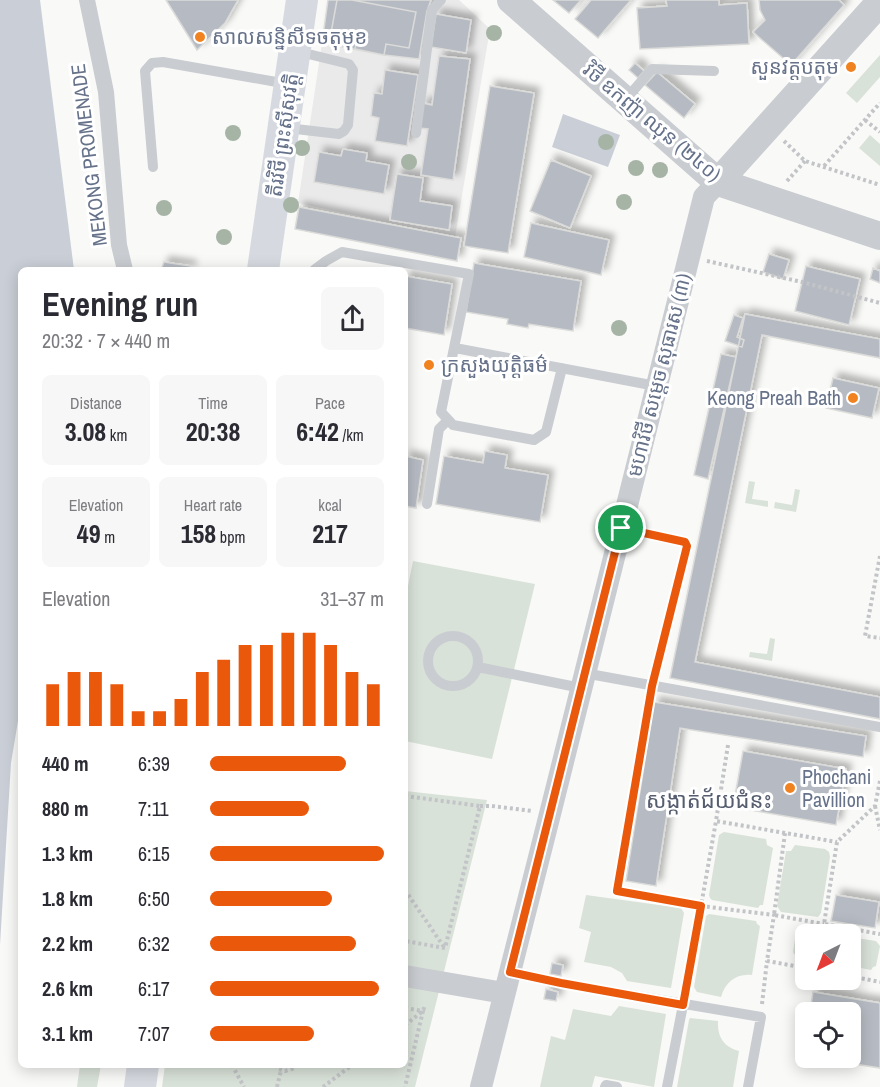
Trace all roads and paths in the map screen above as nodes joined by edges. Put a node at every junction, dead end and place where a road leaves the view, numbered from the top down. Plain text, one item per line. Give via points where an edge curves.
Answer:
1 (87, 0) edge
2 (302, 0) edge
3 (441, 0) edge
4 (511, 0) edge
5 (874, 3) edge
6 (295, 51) junction
7 (714, 70) dead end
8 (290, 85) junction
9 (625, 100) junction
10 (880, 103) edge
11 (865, 120) junction
12 (768, 126) junction
13 (284, 127) junction
14 (880, 132) edge
15 (416, 133) dead end
16 (805, 161) junction
17 (824, 166) junction
18 (153, 167) dead end
19 (798, 169) dead end
20 (718, 182) junction
21 (880, 185) edge
22 (880, 236) edge
23 (689, 256) junction
24 (124, 267) edge
25 (262, 267) edge
26 (318, 267) edge
27 (880, 303) edge
28 (455, 348) junction
29 (562, 368) junction
30 (656, 386) junction
31 (448, 420) junction
32 (427, 504) dead end
33 (621, 528) junction
34 (673, 540) joint
35 (880, 556) edge
36 (880, 639) edge
37 (478, 667) junction
38 (582, 681) junction
39 (652, 686) junction
40 (880, 727) edge
41 (728, 745) dead end
42 (880, 782) edge
43 (408, 796) edge
44 (480, 806) junction
45 (875, 806) junction
46 (550, 813) junction
47 (716, 821) junction
48 (880, 830) edge
49 (785, 833) junction
50 (837, 842) junction
51 (408, 894) edge
52 (701, 906) junction
53 (774, 915) junction
54 (824, 924) joint
55 (861, 931) edge
56 (880, 934) edge
57 (408, 942) edge
58 (438, 946) junction
59 (444, 948) junction
60 (437, 952) dead end
61 (767, 961) junction
62 (795, 966) edge
63 (408, 976) edge
64 (861, 978) edge
65 (880, 982) edge
66 (507, 983) junction
67 (425, 1005) dead end
68 (683, 1005) junction
69 (408, 1008) edge
70 (423, 1011) junction
71 (760, 1017) junction
72 (408, 1023) edge
73 (143, 1068) edge
74 (234, 1068) edge
75 (279, 1068) edge
76 (292, 1068) edge
77 (348, 1068) edge
78 (281, 1070) junction
79 (140, 1087) edge
80 (244, 1087) edge
81 (277, 1087) edge
82 (323, 1087) edge
83 (405, 1087) edge
84 (480, 1087) edge
85 (605, 1087) edge
86 (617, 1087) edge
87 (667, 1087) edge
88 (748, 1087) edge

1 - 24 street, MEKONG PROMENADE via 106,92
2 - 6 main road, តីរវិថី ព្រះស៊ីសុវត្តិ
3 - 15 lane via 432,10
4 - 9 street, វិថី ឧកញ៉ា ឈុន (២៤០)
5 - 12 street, មហាវិថី សម្តេច សុធារស (៣)
6 - 8 main road, តីរវិថី ព្រះស៊ីសុវត្តិ
6 - 13 lane via 349,64 353,70 348,125 339,134
7 - 9 lane via 652,69
8 - 13 main road, តីរវិថី ព្រះស៊ីសុវត្តិ
8 - 18 lane via 152,63 145,71
9 - 20 street, វិថី ឧកញ៉ា ឈុន (២៤០)
10 - 11 path
11 - 14 path
11 - 17 path
12 - 16 path
12 - 20 street, មហាវិថី សម្តេច សុធារស (៣)
13 - 25 main road, តីរវិថី ព្រះស៊ីសុវត្តិ
16 - 17 path
16 - 19 path
17 - 21 path
20 - 22 street, វិថី ឧកញ៉ា ឈុន (២៤០)
20 - 23 street, មហាវិថី សម្តេច សុធារស (៣) via 704,197
23 - 27 path
23 - 30 street, មហាវិថី សម្តេច សុធារស (៣)
26 - 28 lane via 342,252 469,274
28 - 29 lane
28 - 31 lane via 441,412
29 - 30 lane
29 - 31 lane via 546,432 534,440 453,425
30 - 33 street, មហាវិថី សម្តេច សុធារស (៣)
31 - 32 lane via 439,429
33 - 34 lane
33 - 38 street, មហាវិថី សម្តេច សុធារស (៣)
34 - 39 path via 687,546
35 - 36 path via 865,636
37 - 37 lane via 474,646 464,638 444,637 429,652 429,668 442,684 460,686 475,675
37 - 38 lane
38 - 39 lane
38 - 46 street, មហាវិថី សម្តេច សុធារស (៣)
39 - 40 lane
39 - 52 path via 617,891
41 - 47 path
42 - 45 path
43 - 44 path
44 - 46 path
44 - 59 path
45 - 48 path
45 - 50 path
46 - 66 street, មហាវិថី សម្តេច សុធារស (៣)
47 - 49 path
47 - 52 path
49 - 50 path
49 - 53 path
50 - 54 path
51 - 59 path
52 - 53 path
52 - 68 path
53 - 54 path
53 - 61 path
55 - 56 path
57 - 58 path
58 - 59 path
58 - 60 path
61 - 62 path
61 - 71 path
63 - 66 street
64 - 65 path
66 - 68 lane via 561,983
66 - 84 street, មហាវិថី សម្តេច សុធារស (៣)
67 - 70 path
68 - 71 lane
68 - 87 lane
69 - 70 path
70 - 72 path
70 - 83 path
71 - 88 lane
73 - 79 main road
74 - 80 path
75 - 78 path
76 - 78 path
77 - 82 path
78 - 81 path
85 - 86 lane

